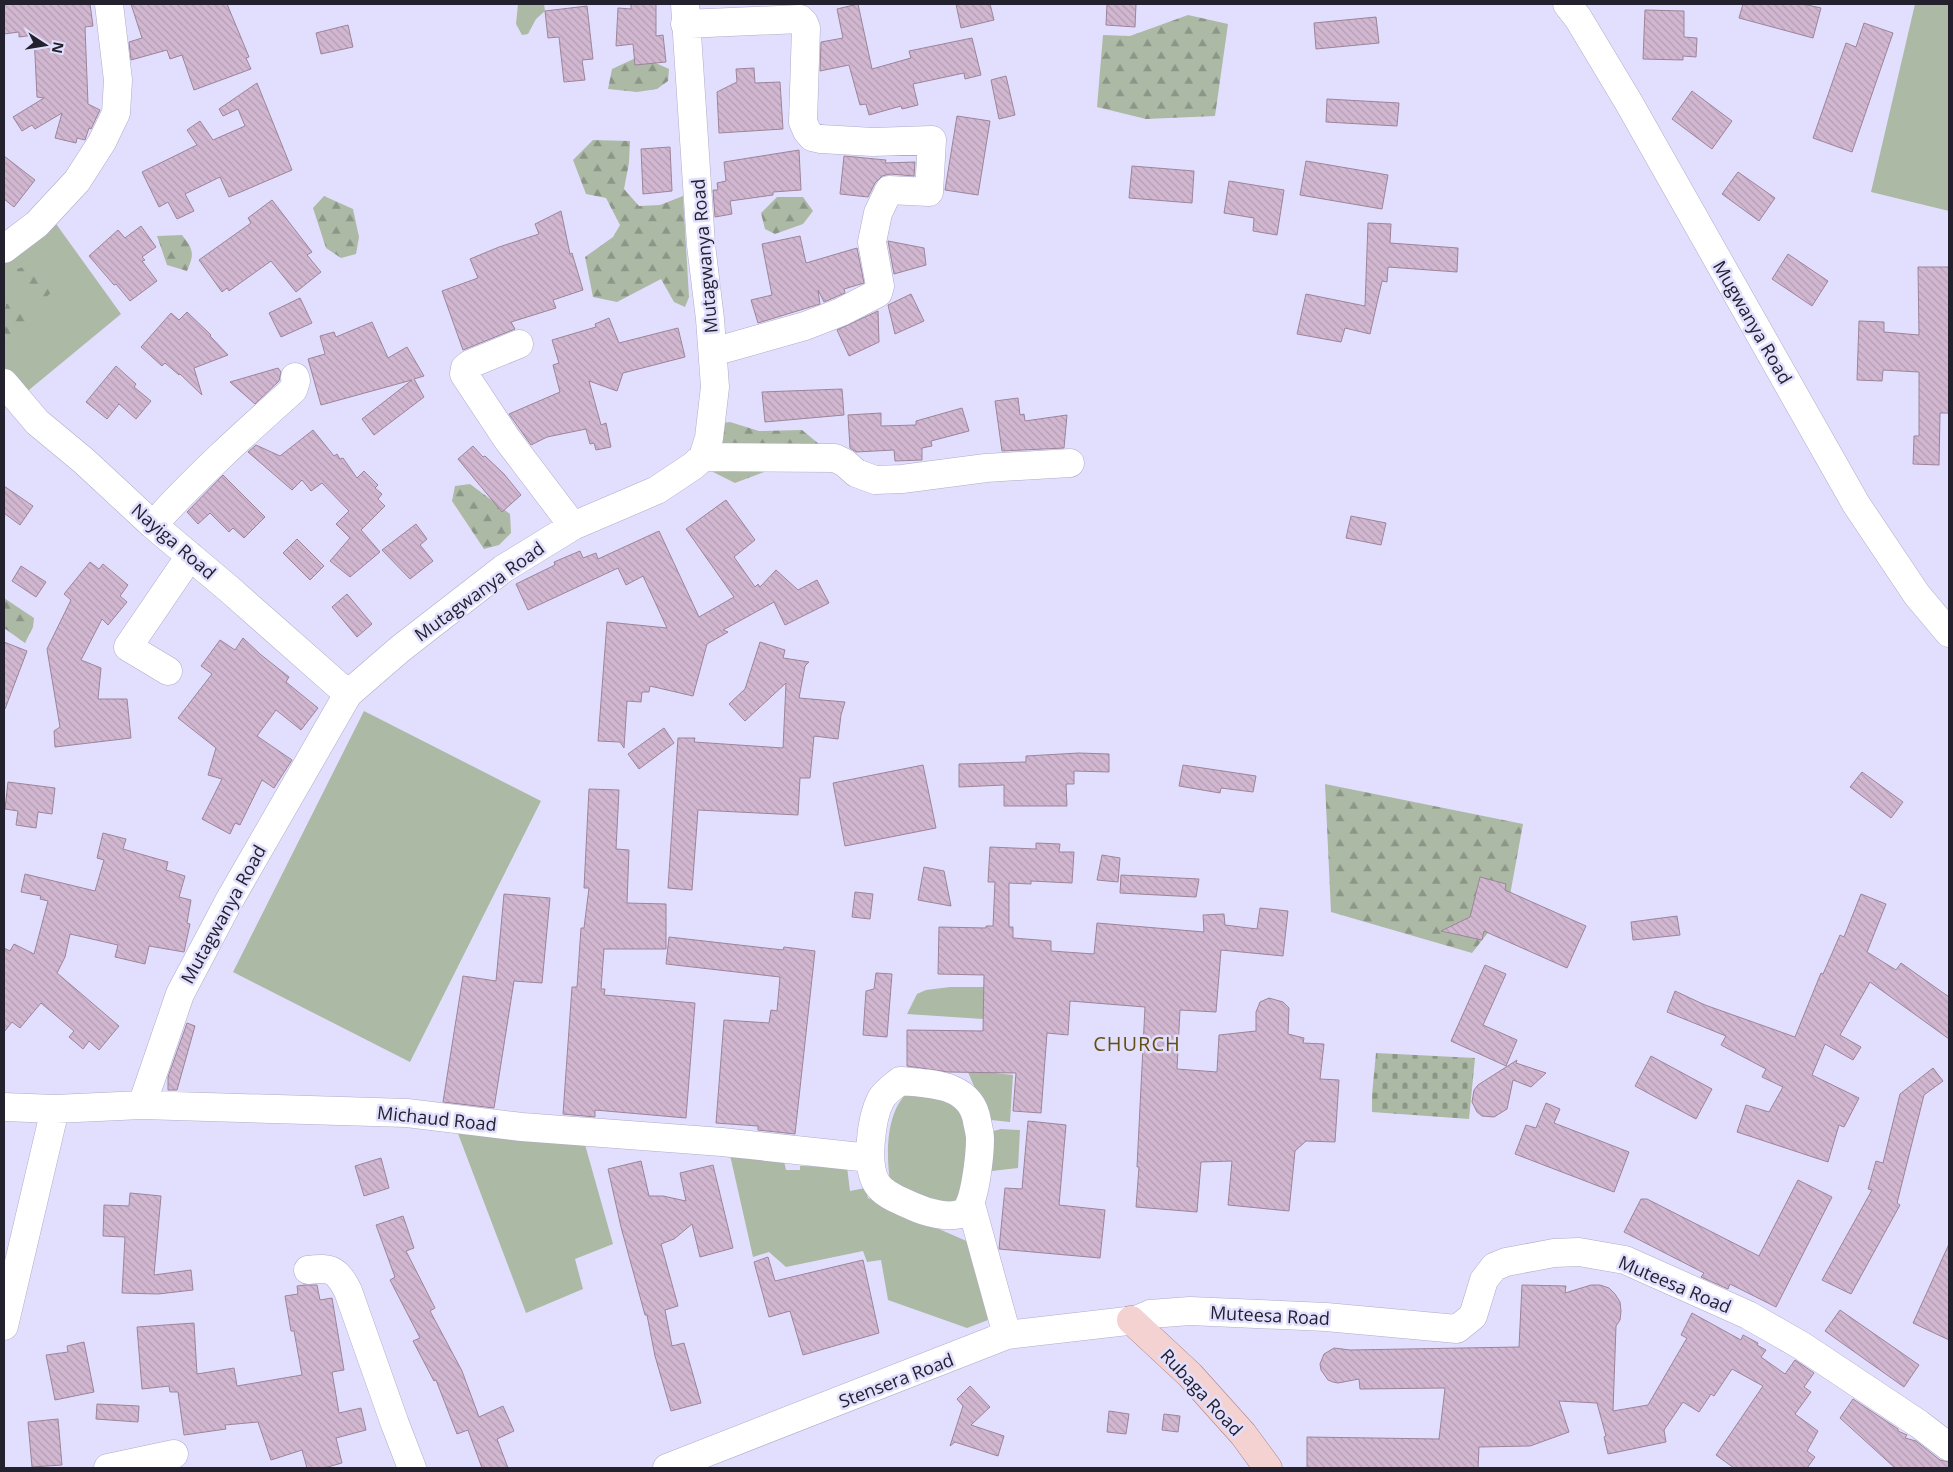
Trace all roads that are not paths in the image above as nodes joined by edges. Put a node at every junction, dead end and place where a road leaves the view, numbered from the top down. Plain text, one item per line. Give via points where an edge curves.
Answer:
1 (109, 4) edge
2 (1567, 4) edge
3 (685, 14) edge
4 (4, 249) edge
5 (519, 344) dead end
6 (713, 352) junction
7 (295, 377) dead end
8 (4, 383) edge
9 (703, 457) junction
10 (1070, 463) dead end
11 (153, 525) junction
12 (573, 526) junction
13 (190, 556) junction
14 (1949, 634) edge
15 (168, 672) dead end
16 (348, 694) junction
17 (142, 1105) junction
18 (4, 1107) edge
19 (55, 1108) junction
20 (870, 1158) junction
21 (971, 1205) junction
22 (308, 1270) dead end
23 (1131, 1320) junction
24 (4, 1326) edge
25 (1007, 1335) junction
26 (1949, 1447) edge
27 (174, 1454) dead end
28 (108, 1468) edge
29 (412, 1468) edge
30 (667, 1468) edge
31 (1268, 1468) edge

1 - 4 street via 118,80 116,113 78,181 37,224
2 - 14 street, Mugwanya Road via 1629,103 1856,504 1917,595
3 - 6 street, Mutagwanya Road via 701,245
3 - 6 street via 800,19 806,28 803,122 812,137 873,142 932,140 929,192 888,190 878,213 872,242 880,286 878,293 805,326
5 - 12 street via 470,364 464,374 507,439
6 - 9 street, Mutagwanya Road via 715,387 709,438
7 - 11 street via 294,390 186,488
8 - 11 street, Nayiga Road via 37,422
9 - 10 street via 835,458 856,473 876,480
9 - 12 street, Mutagwanya Road via 657,490
11 - 13 street, Nayiga Road
12 - 16 street, Mutagwanya Road via 503,569
13 - 15 street via 128,647
13 - 16 street, Nayiga Road
16 - 17 street, Mutagwanya Road via 180,994
17 - 19 street, Michaud Road
17 - 20 street, Michaud Road via 407,1113 522,1127 722,1142
18 - 19 street, Michaud Road
19 - 24 street
20 - 21 street via 876,1183 881,1189 918,1209 953,1215 964,1212
20 - 21 street via 873,1122 881,1098 900,1081 952,1089 969,1101 976,1113 980,1138
21 - 25 street
22 - 29 street via 330,1269 338,1274 348,1291
23 - 25 street, Stensera Road
23 - 26 street, Muteesa Road via 1150,1314 1190,1311 1326,1317 1457,1329 1472,1316 1484,1280 1494,1267 1554,1253 1579,1252 1624,1260 1748,1315 1802,1346
23 - 31 main road, Rubaga Road via 1190,1375 1243,1434
25 - 30 street, Stensera Road
27 - 28 street

